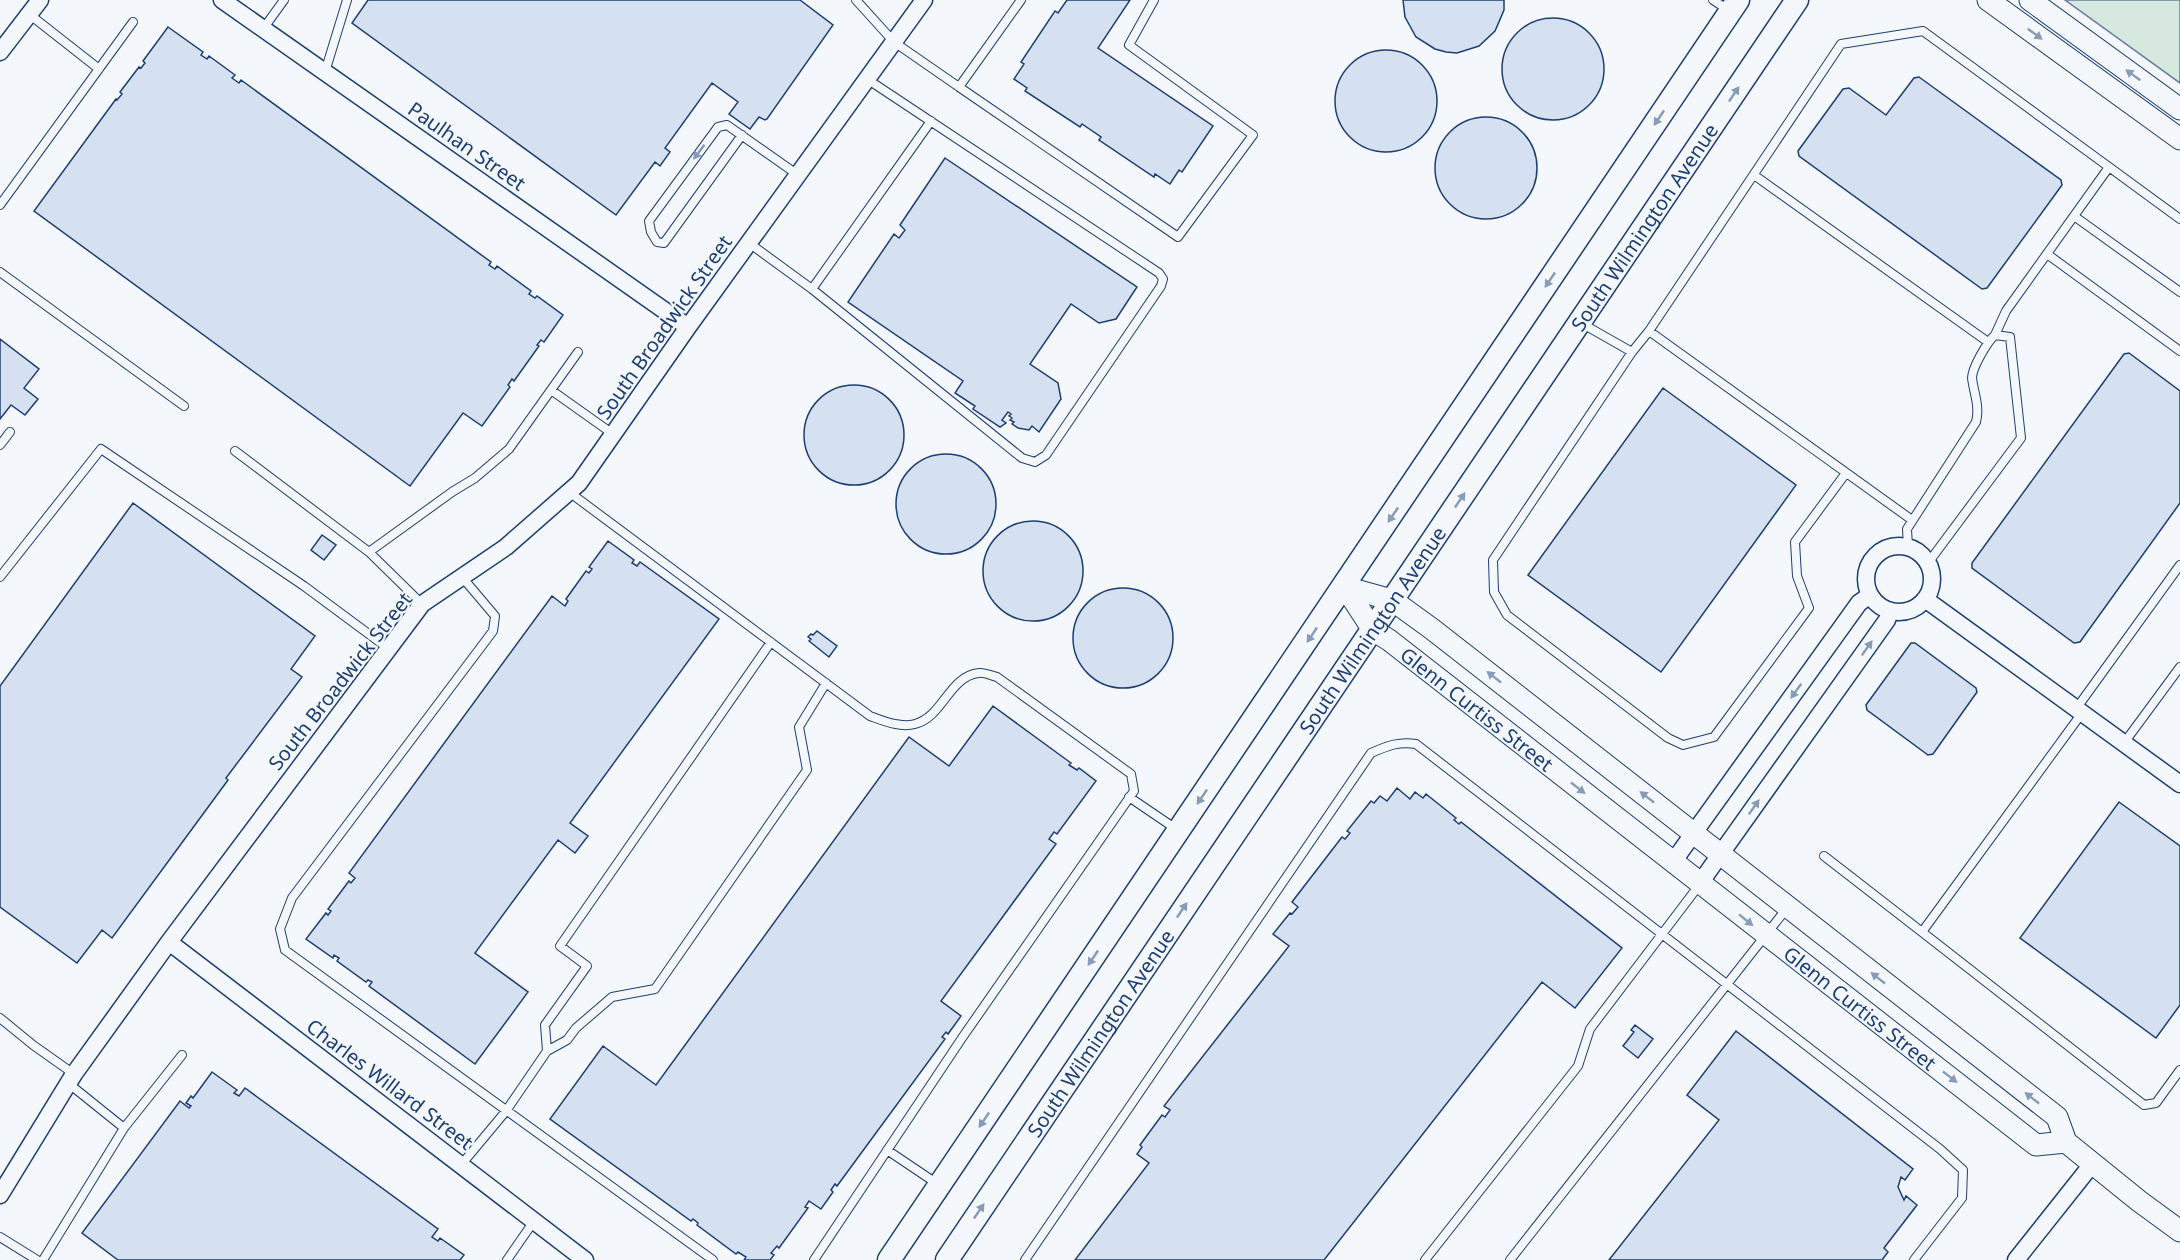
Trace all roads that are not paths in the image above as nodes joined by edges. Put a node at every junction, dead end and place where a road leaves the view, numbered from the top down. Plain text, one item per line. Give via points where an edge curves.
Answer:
1 (40, 0) edge
2 (222, 0) edge
3 (284, 0) edge
4 (347, 0) edge
5 (856, 0) edge
6 (924, 0) edge
7 (1021, 0) edge
8 (1154, 0) edge
9 (1797, 0) edge
10 (1988, 0) edge
11 (2030, 0) edge
12 (1727, 4) edge
13 (29, 15) junction
14 (132, 22) dead end
15 (263, 29) junction
16 (894, 42) junction
17 (0, 52) edge
18 (99, 69) junction
19 (325, 72) junction
20 (867, 79) junction
21 (959, 87) junction
22 (2180, 109) edge
23 (931, 121) junction
24 (742, 135) junction
25 (2180, 139) edge
26 (2109, 167) junction
27 (798, 175) junction
28 (1754, 175) junction
29 (0, 206) edge
30 (2074, 216) junction
31 (2180, 219) edge
32 (749, 243) junction
33 (2047, 254) junction
34 (0, 272) edge
35 (812, 289) junction
36 (2180, 292) edge
37 (1581, 322) junction
38 (688, 327) junction
39 (1649, 330) junction
40 (1991, 338) junction
41 (2180, 351) edge
42 (578, 352) dead end
43 (1632, 352) junction
44 (551, 390) junction
45 (184, 406) dead end
46 (10, 432) dead end
47 (613, 434) junction
48 (0, 446) edge
49 (235, 451) dead end
50 (1846, 473) junction
51 (569, 492) junction
52 (1912, 520) junction
53 (1908, 547) junction
54 (369, 552) junction
55 (1928, 563) junction
56 (2180, 565) edge
57 (462, 577) junction
58 (0, 578) edge
59 (1345, 587) junction
60 (1870, 595) junction
61 (1925, 599) junction
62 (1392, 600) junction
63 (423, 604) junction
64 (1890, 611) junction
65 (1372, 630) junction
66 (771, 642) junction
67 (389, 649) junction
68 (2180, 667) edge
69 (826, 683) junction
70 (2079, 711) junction
71 (2124, 743) junction
72 (2180, 784) edge
73 (1129, 797) junction
74 (1179, 831) junction
75 (1693, 834) junction
76 (1720, 855) junction
77 (1824, 856) dead end
78 (1673, 862) junction
79 (1700, 883) junction
80 (1788, 908) junction
81 (1923, 932) junction
82 (1662, 933) junction
83 (1766, 936) junction
84 (169, 942) junction
85 (1728, 983) junction
86 (0, 1018) edge
87 (547, 1051) junction
88 (182, 1055) dead end
89 (2180, 1070) edge
90 (71, 1078) junction
91 (506, 1111) junction
92 (124, 1128) junction
93 (2066, 1142) junction
94 (887, 1150) junction
95 (2093, 1163) junction
96 (461, 1165) junction
97 (940, 1186) junction
98 (0, 1195) edge
99 (534, 1221) junction
100 (2180, 1231) edge
101 (0, 1237) edge
102 (578, 1258) edge
103 (706, 1258) edge
104 (37, 1260) edge
105 (42, 1260) edge
106 (507, 1260) edge
107 (814, 1260) edge
108 (889, 1260) edge
109 (947, 1260) edge
110 (1025, 1260) edge
111 (1425, 1260) edge
112 (1509, 1260) edge
113 (1914, 1260) edge
114 (2016, 1260) edge

1 - 13 street
2 - 15 street, Paulhan Street
3 - 15 lane
4 - 19 lane
5 - 16 lane
6 - 16 street, South Broadwick Street
7 - 21 lane
8 - 21 lane via 1129,45 1253,135 1178,237
37 -> 9 main road, South Wilmington Avenue
10 -> 25 street
22 -> 11 street
12 -> 59 main road
13 - 17 street
13 - 18 lane
14 - 18 lane
15 - 19 street, Paulhan Street
16 - 20 street, South Broadwick Street
16 - 21 lane
18 - 29 lane
19 - 38 street, Paulhan Street
20 - 23 lane
20 - 27 street, South Broadwick Street
23 - 35 lane
23 - 35 lane via 1163,279 1046,455 1035,462 1022,458
24 -> 24 lane via 727,125 718,127 649,221 657,242 664,243
24 - 27 lane
26 - 28 lane via 1923,31 1842,45
26 - 30 lane
26 - 31 lane
27 - 32 street, South Broadwick Street
28 - 39 lane
28 - 40 lane
30 - 33 lane
30 - 36 lane
32 - 35 lane
32 - 38 street, South Broadwick Street
33 - 40 lane
33 - 41 lane
34 - 45 lane
37 - 43 lane
62 -> 37 main road, South Wilmington Avenue
38 - 47 street, South Broadwick Street
39 - 43 lane
39 - 50 lane
40 - 52 lane via 1972,375 1979,410 1976,422
40 - 55 lane via 2010,337 2021,438
42 - 44 lane
43 - 50 lane via 1493,560 1494,592 1507,615 1668,738 1683,745 1714,737 1809,608 1797,576 1795,542
44 - 47 lane
44 - 54 lane via 509,448 475,478
46 - 48 lane
47 - 51 street, South Broadwick Street
49 - 54 lane
50 - 52 lane
51 - 57 street, South Broadwick Street via 506,547
51 - 66 lane
52 - 53 lane via 1906,529
53 - 55 street
53 - 60 street via 1895,546 1873,558 1867,570
54 - 63 lane
55 - 61 street via 1932,581
56 - 70 lane
57 - 63 street, South Broadwick Street
57 - 91 lane via 495,615 493,631 292,898 280,929 285,950
58 - 67 lane via 101,449 304,586
59 - 62 street, Glenn Curtiss Street
59 - 65 street, Glenn Curtiss Street
59 -> 74 main road
60 - 64 street
60 -> 75 street via 1859,603
61 - 64 street via 1915,608
61 - 70 street
62 - 65 main road, South Wilmington Avenue
75 -> 62 street, Glenn Curtiss Street
63 - 67 street, South Broadwick Street
76 -> 64 street via 1887,621
65 -> 78 street, Glenn Curtiss Street
109 -> 65 main road, South Wilmington Avenue
66 - 69 lane
66 - 87 lane via 560,946 587,966 544,1025
67 - 84 street, South Broadwick Street
68 - 71 lane
69 - 73 lane via 870,716 894,725 914,725 929,718 962,679 980,673 997,677 1131,774 1134,791
69 - 87 lane via 799,728 807,770 655,989 612,997 567,1040
70 - 71 street
70 - 81 lane
71 - 72 street
73 - 74 lane
73 - 94 lane
74 -> 97 main road
75 - 76 street, Glenn Curtiss Street
75 - 78 street
76 - 79 street
76 - 80 street, Glenn Curtiss Street
77 - 81 lane
78 - 79 street, Glenn Curtiss Street
79 - 82 lane
79 -> 83 street, Glenn Curtiss Street
80 - 83 lane
93 -> 80 street, Glenn Curtiss Street via 2057,1117
81 - 89 lane via 2144,1105 2156,1103
82 - 85 lane
82 - 110 lane via 1416,744 1405,742 1371,753
82 - 111 lane via 1590,1029 1578,1066
83 - 85 lane
83 -> 93 street, Glenn Curtiss Street via 2036,1145
84 - 90 street, South Broadwick Street
84 - 96 street, Charles Willard Street
85 - 112 lane
85 - 113 lane via 1963,1170 1962,1198
86 - 90 lane
87 - 91 lane
88 - 92 lane
90 - 92 lane
90 - 98 street, South Broadwick Street
91 - 96 lane
91 - 103 lane
92 - 105 lane
93 - 95 street, Glenn Curtiss Street
94 - 97 lane
94 - 107 lane
95 - 100 street, Glenn Curtiss Street
95 - 114 street
96 - 99 street, Charles Willard Street
97 - 108 main road
99 - 102 street, Charles Willard Street
99 - 106 lane
101 - 104 lane

